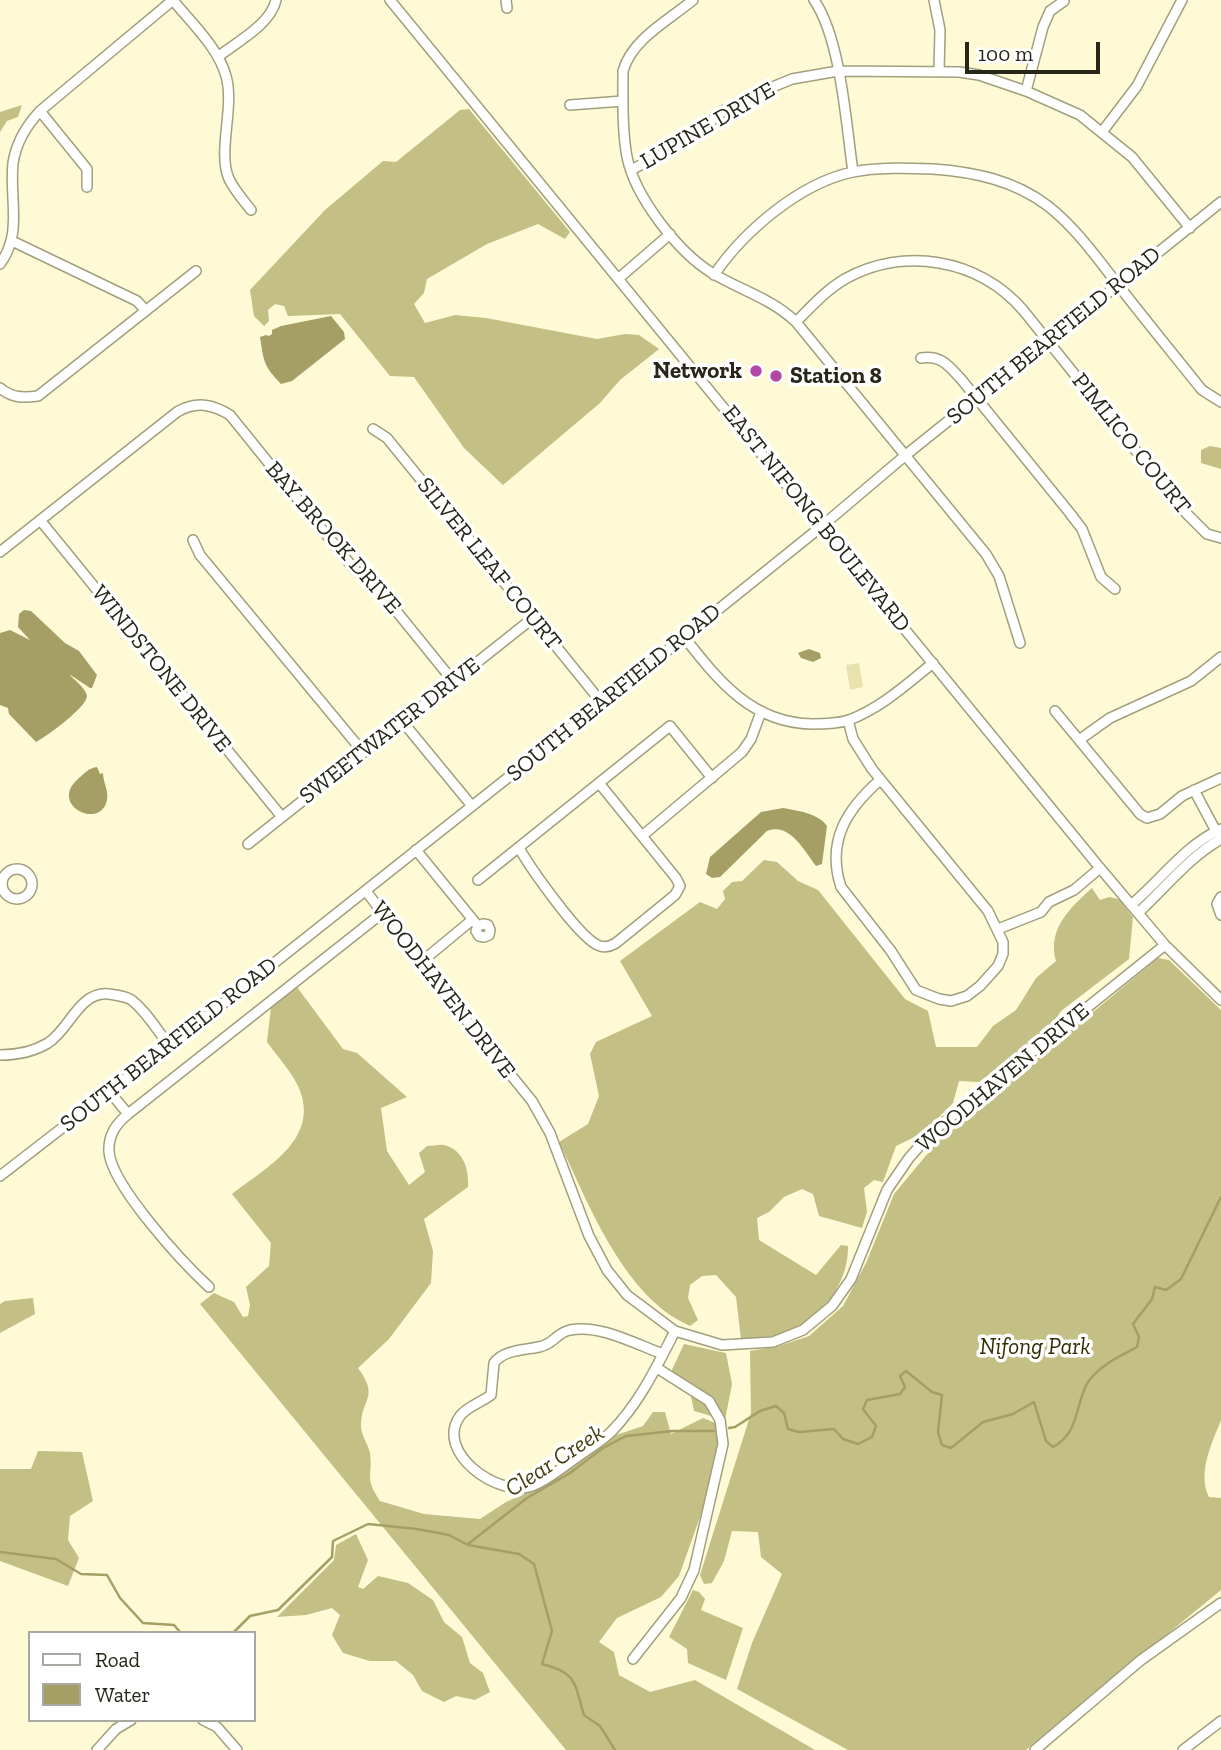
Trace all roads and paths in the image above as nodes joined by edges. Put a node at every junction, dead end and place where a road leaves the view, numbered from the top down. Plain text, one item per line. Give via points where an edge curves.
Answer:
1 (173, 0) edge
2 (276, 0) edge
3 (390, 0) edge
4 (693, 0) edge
5 (814, 0) edge
6 (934, 0) edge
7 (1182, 0) edge
8 (1064, 1) edge
9 (219, 56) junction
10 (838, 71) junction
11 (939, 71) junction
12 (1026, 91) junction
13 (623, 101) junction
14 (570, 104) dead end
15 (40, 111) junction
16 (1102, 132) junction
17 (631, 170) junction
18 (853, 172) junction
19 (88, 187) dead end
20 (1221, 202) edge
21 (251, 210) dead end
22 (1190, 228) junction
23 (670, 234) junction
24 (12, 241) junction
25 (0, 264) edge
26 (196, 271) dead end
27 (714, 275) junction
28 (618, 279) junction
29 (1118, 285) junction
30 (146, 311) junction
31 (796, 322) junction
32 (1048, 341) junction
33 (921, 358) dead end
34 (0, 387) edge
35 (977, 398) junction
36 (1221, 402) edge
37 (373, 429) dead end
38 (907, 454) junction
39 (40, 520) junction
40 (822, 526) junction
41 (1221, 538) edge
42 (193, 540) dead end
43 (0, 552) edge
44 (1115, 589) dead end
45 (533, 618) junction
46 (684, 638) junction
47 (1020, 643) dead end
48 (1221, 657) edge
49 (933, 663) junction
50 (453, 681) junction
51 (602, 704) junction
52 (1055, 711) dead end
53 (761, 712) junction
54 (848, 720) junction
55 (402, 721) junction
56 (1079, 740) junction
57 (363, 752) junction
58 (712, 778) junction
59 (1221, 778) edge
60 (880, 780) junction
61 (599, 783) junction
62 (1194, 790) junction
63 (472, 806) junction
64 (282, 817) junction
65 (642, 836) junction
66 (1220, 836) edge
67 (247, 844) dead end
68 (519, 848) junction
69 (416, 850) junction
70 (1100, 867) junction
71 (1171, 873) junction
72 (478, 880) dead end
73 (366, 891) junction
74 (1221, 897) edge
75 (1131, 905) junction
76 (1138, 913) junction
77 (381, 914) junction
78 (1221, 915) edge
79 (998, 929) junction
80 (1165, 945) junction
81 (420, 963) junction
82 (1221, 1000) edge
83 (169, 1045) junction
84 (0, 1055) edge
85 (109, 1091) junction
86 (128, 1114) junction
87 (0, 1176) edge
88 (209, 1287) dead end
89 (675, 1331) junction
90 (663, 1354) junction
91 (657, 1368) junction
92 (1221, 1603) edge
93 (633, 1659) dead end
94 (1221, 1721) edge
95 (128, 1722) edge
96 (207, 1722) edge
97 (97, 1750) edge
98 (237, 1750) edge
99 (1035, 1750) edge
100 (1183, 1750) edge

1 - 9 street
1 - 15 street
2 - 9 street via 262,22
3 - 28 street, EAST NIFONG BOULEVARD
4 - 13 street via 632,51 623,71
5 - 10 street via 827,25
6 - 11 street via 940,30
7 - 16 street via 1137,86
8 - 12 street via 1050,11 1043,27
9 - 21 street via 229,96 228,177
10 - 11 street, LUPINE DRIVE
10 - 17 street, LUPINE DRIVE via 792,79 760,92 725,110 660,157
10 - 18 street
11 - 12 street, LUPINE DRIVE via 979,75
12 - 16 street, LUPINE DRIVE via 1080,115
13 - 14 street
13 - 17 street
15 - 19 street via 87,169
15 - 24 street via 28,124 13,162
16 - 22 street, LUPINE DRIVE via 1132,157
17 - 23 street
18 - 27 street via 787,203 741,241
18 - 29 street via 964,171 1024,191 1077,233
20 - 22 street, SOUTH BEARFIELD ROAD
22 - 29 street, SOUTH BEARFIELD ROAD
23 - 27 street
23 - 28 street
24 - 25 street
24 - 30 street via 137,301
26 - 30 street
27 - 31 street via 774,303
28 - 40 street, EAST NIFONG BOULEVARD
29 - 32 street, SOUTH BEARFIELD ROAD
29 - 36 street via 1202,390
30 - 34 street via 38,396 8,395
31 - 32 street, PIMLICO COURT via 827,292 865,269 909,260 939,262 965,269 1000,288
31 - 38 street
32 - 35 street, SOUTH BEARFIELD ROAD
32 - 41 street, PIMLICO COURT via 1185,512 1207,534
33 - 35 street via 944,360
35 - 38 street, SOUTH BEARFIELD ROAD
35 - 44 street via 1082,529 1101,577
37 - 45 street, SILVER LEAF COURT via 387,438
38 - 40 street, SOUTH BEARFIELD ROAD
38 - 47 street via 994,566
39 - 43 street
39 - 50 street, BAY BROOK DRIVE via 177,412 206,404 218,408 230,415 355,570 376,586
39 - 64 street, WINDSTONE DRIVE
40 - 46 street, SOUTH BEARFIELD ROAD
40 - 49 street, EAST NIFONG BOULEVARD
42 - 57 street via 200,555
45 - 50 street, SWEETWATER DRIVE
45 - 51 street, SILVER LEAF COURT
46 - 51 street, SOUTH BEARFIELD ROAD
46 - 53 street via 720,682
48 - 56 street via 1191,681 1110,718
49 - 54 street via 887,699
49 - 70 street, EAST NIFONG BOULEVARD
50 - 55 street, SWEETWATER DRIVE
51 - 63 street, SOUTH BEARFIELD ROAD
52 - 56 street
53 - 54 street via 804,724
53 - 58 street via 741,752
54 - 60 street via 861,755
55 - 57 street, SWEETWATER DRIVE
55 - 63 street
56 - 62 street via 1147,818
57 - 64 street, SWEETWATER DRIVE
58 - 61 street via 670,726
58 - 65 street
59 - 62 street
60 - 79 street via 975,894
60 - 79 street via 844,819 837,875 908,982 939,999 967,996 998,966 1003,942
61 - 65 street
61 - 68 street
62 - 66 street
63 - 69 street, SOUTH BEARFIELD ROAD
64 - 67 street, SWEETWATER DRIVE
65 - 68 street via 680,886 675,895 609,947 595,944 585,934 547,891
66 - 71 street
68 - 72 street
69 - 73 street, SOUTH BEARFIELD ROAD
69 - 81 street via 475,923
70 - 75 street, EAST NIFONG BOULEVARD
70 - 79 street via 1041,912
71 - 75 street
71 - 76 street
73 - 77 street, WOODHAVEN DRIVE
73 - 83 street, SOUTH BEARFIELD ROAD
74 - 78 street via 1217,904
75 - 76 street, EAST NIFONG BOULEVARD
76 - 80 street, EAST NIFONG BOULEVARD
77 - 81 street, WOODHAVEN DRIVE
77 - 86 street
80 - 82 street, EAST NIFONG BOULEVARD
80 - 89 street, WOODHAVEN DRIVE via 932,1132 887,1190 851,1279 832,1306 803,1330 773,1342 722,1345
81 - 89 street, WOODHAVEN DRIVE via 531,1101 550,1133 589,1236 607,1270 627,1295
83 - 84 street via 130,999 104,993 83,1002 63,1031 48,1043
83 - 85 street, SOUTH BEARFIELD ROAD
85 - 86 street
85 - 87 street, SOUTH BEARFIELD ROAD
86 - 88 street via 112,1132 109,1154 113,1167 184,1263
89 - 90 street
90 - 91 street
90 - 91 street via 583,1328 561,1333 551,1345 506,1354 493,1368 491,1395 467,1410 456,1426 466,1463 505,1486 520,1488 541,1482 611,1431
91 - 93 street via 709,1401 720,1420 723,1444 694,1570 681,1598
92 - 99 street via 1141,1660
94 - 100 street
95 - 97 street
96 - 98 street

